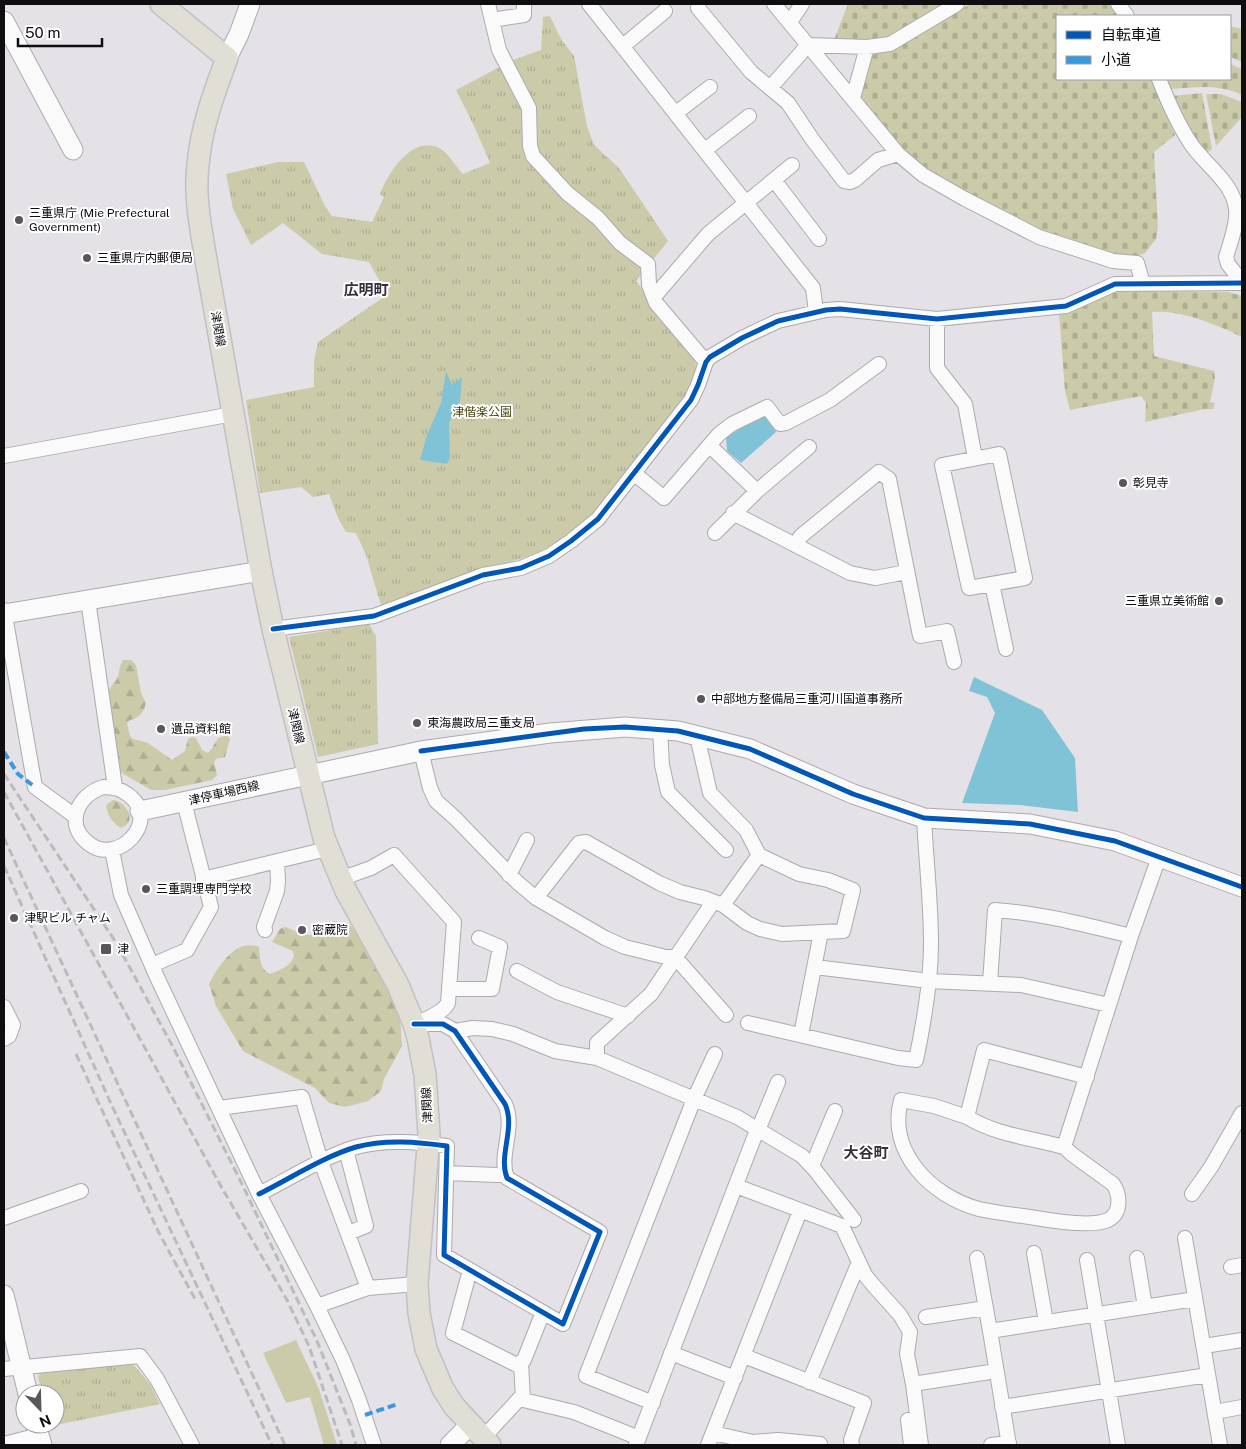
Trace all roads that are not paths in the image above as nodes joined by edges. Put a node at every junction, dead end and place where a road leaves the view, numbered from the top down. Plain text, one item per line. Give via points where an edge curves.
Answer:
1 (161, 4) edge
2 (250, 4) edge
3 (488, 4) edge
4 (524, 4) edge
5 (590, 4) edge
6 (774, 4) edge
7 (802, 4) edge
8 (957, 4) edge
9 (1118, 4) edge
10 (698, 8) dead end
11 (665, 11) dead end
12 (1126, 15) edge
13 (492, 20) junction
14 (4, 21) edge
15 (790, 22) junction
16 (808, 45) junction
17 (623, 46) junction
18 (867, 47) junction
19 (227, 58) junction
20 (1159, 80) edge
21 (710, 87) dead end
22 (770, 88) junction
23 (853, 98) junction
24 (676, 113) junction
25 (749, 116) dead end
26 (73, 150) dead end
27 (705, 150) junction
28 (898, 154) junction
29 (792, 165) dead end
30 (774, 180) junction
31 (746, 203) junction
32 (819, 238) dead end
33 (1242, 283) edge
34 (1143, 284) junction
35 (654, 297) junction
36 (816, 312) junction
37 (937, 318) junction
38 (706, 362) junction
39 (879, 364) dead end
40 (233, 414) junction
41 (710, 446) junction
42 (809, 447) dead end
43 (4, 456) edge
44 (975, 458) junction
45 (634, 474) junction
46 (757, 491) junction
47 (733, 514) junction
48 (715, 533) dead end
49 (795, 545) junction
50 (261, 571) junction
51 (907, 572) junction
52 (992, 584) junction
53 (88, 600) junction
54 (4, 610) edge
55 (4, 614) edge
56 (274, 629) junction
57 (1006, 649) dead end
58 (954, 662) dead end
59 (660, 729) junction
60 (697, 736) junction
61 (421, 751) junction
62 (308, 775) junction
63 (115, 787) junction
64 (184, 802) junction
65 (140, 811) junction
66 (76, 817) junction
67 (924, 818) junction
68 (527, 840) dead end
69 (327, 849) junction
70 (112, 850) junction
71 (726, 850) dead end
72 (758, 855) junction
73 (1159, 857) junction
74 (277, 861) junction
75 (509, 874) junction
76 (203, 878) junction
77 (340, 878) junction
78 (1242, 887) edge
79 (536, 898) junction
80 (718, 904) junction
81 (265, 930) dead end
82 (821, 932) junction
83 (1131, 936) junction
84 (479, 938) dead end
85 (675, 957) junction
86 (152, 965) junction
87 (815, 967) junction
88 (517, 971) dead end
89 (929, 981) junction
90 (990, 983) junction
91 (450, 989) junction
92 (1109, 1005) junction
93 (4, 1007) edge
94 (726, 1015) dead end
95 (628, 1016) junction
96 (748, 1023) dead end
97 (414, 1024) junction
98 (455, 1031) junction
99 (801, 1035) junction
100 (4, 1039) edge
101 (715, 1054) dead end
102 (597, 1058) junction
103 (1087, 1077) junction
104 (778, 1082) dead end
105 (694, 1099) junction
106 (219, 1108) junction
107 (835, 1111) dead end
108 (1242, 1112) edge
109 (967, 1117) junction
110 (758, 1130) junction
111 (428, 1144) junction
112 (1064, 1147) junction
113 (346, 1150) junction
114 (321, 1162) junction
115 (812, 1166) junction
116 (446, 1173) junction
117 (505, 1174) junction
118 (736, 1186) junction
119 (81, 1191) dead end
120 (259, 1194) junction
121 (1192, 1194) dead end
122 (800, 1211) junction
123 (4, 1218) edge
124 (854, 1220) dead end
125 (348, 1233) junction
126 (1186, 1238) dead end
127 (1034, 1253) dead end
128 (977, 1258) dead end
129 (1137, 1258) dead end
130 (1087, 1260) dead end
131 (859, 1262) junction
132 (470, 1270) junction
133 (417, 1284) junction
134 (368, 1288) junction
135 (4, 1295) edge
136 (1195, 1299) junction
137 (317, 1306) junction
138 (1145, 1307) junction
139 (986, 1308) junction
140 (542, 1312) junction
141 (1096, 1314) junction
142 (926, 1317) dead end
143 (1046, 1322) junction
144 (990, 1331) junction
145 (1242, 1340) edge
146 (1204, 1346) junction
147 (670, 1353) junction
148 (744, 1356) junction
149 (907, 1358) junction
150 (521, 1362) junction
151 (13, 1368) edge
152 (996, 1371) junction
153 (1208, 1375) junction
154 (735, 1378) junction
155 (810, 1382) junction
156 (22, 1384) edge
157 (912, 1384) junction
158 (1109, 1390) junction
159 (523, 1400) junction
160 (653, 1403) junction
161 (1002, 1407) junction
162 (1242, 1407) edge
163 (1215, 1412) junction
164 (39, 1435) edge
165 (481, 1436) edge
166 (711, 1439) edge
167 (637, 1442) edge
168 (4, 1444) edge
169 (820, 1444) edge
170 (1009, 1444) edge
171 (192, 1445) edge
172 (374, 1445) edge
173 (450, 1445) edge
174 (852, 1445) edge
175 (911, 1445) edge
176 (921, 1445) edge
177 (991, 1445) edge
178 (1118, 1445) edge
179 (1220, 1445) edge

1 - 19 main road
2 - 19 street
3 - 13 street
4 - 13 street via 524,15
5 - 17 street
6 - 15 street
7 - 15 street
8 - 18 street via 890,44
9 - 12 street
10 - 22 street via 751,72
11 - 17 street
13 - 35 street via 499,50 529,108 533,156 567,193 598,218 620,244 648,264 649,286
14 - 26 street
15 - 16 street
16 - 18 street
16 - 22 street
16 - 23 street
17 - 24 street
18 - 23 street
19 - 40 main road, 津関線 via 201,138 197,193 204,252
20 - 33 street via 1175,118 1188,139 1233,197 1236,216 1226,257
21 - 24 street
22 - 28 street via 788,103 844,181 855,180 878,160
23 - 28 street
24 - 27 street
25 - 27 street
27 - 31 street
28 - 34 street via 923,175 1026,231 1072,249 1136,264
29 - 30 street
30 - 31 street
30 - 32 street
31 - 35 street via 708,234
31 - 36 street via 813,288
33 - 34 street
34 - 37 street via 1115,284 1066,306
35 - 38 street
36 - 37 street via 840,309
36 - 38 street via 768,326 717,352
37 - 44 street via 937,368 965,404
38 - 45 street via 691,400
39 - 41 street via 830,400 794,419 780,424 767,406 732,424
40 - 43 street
40 - 50 main road, 津関線
41 - 45 street via 664,498
41 - 46 street
42 - 46 street
44 - 52 street via 942,465 969,588
44 - 52 street via 999,454 1025,578
45 - 56 street via 598,519 572,541 534,563 483,575 374,616
46 - 47 street
47 - 48 street
47 - 49 street
49 - 51 street via 850,573 875,578
49 - 51 street via 801,536 879,472 889,479
50 - 53 street
50 - 56 main road, 津関線
51 - 58 street via 920,636 947,630
52 - 57 street
53 - 55 street
53 - 63 street
54 - 55 street
55 - 66 street via 36,788
56 - 62 main road, 津関線
59 - 60 street, 津停車場西線
59 - 61 street, 津停車場西線 via 584,729
59 - 71 street via 662,765 668,792
60 - 67 street, 津停車場西線 via 750,749 853,794
60 - 72 street via 710,793 748,833
61 - 62 street, 津停車場西線
61 - 75 street via 436,801
62 - 64 street, 津停車場西線
62 - 69 main road, 津関線
63 - 65 street via 132,798
63 - 66 street via 103,787 84,797
64 - 65 street, 津停車場西線
64 - 76 street
65 - 70 street via 133,837
66 - 70 street via 79,831 88,844
67 - 73 street, 津停車場西線 via 1046,827 1115,841
67 - 89 street via 931,944
68 - 75 street
69 - 74 street
69 - 77 main road, 津関線
70 - 86 street via 120,895
72 - 80 street
72 - 82 street via 799,874 853,890 843,931
73 - 78 street, 津停車場西線
73 - 83 street
74 - 76 street
74 - 81 street via 277,891
75 - 79 street
76 - 86 street via 211,907 187,950
77 - 91 street via 371,868 394,854 454,922
77 - 97 main road, 津関線 via 398,985
79 - 80 street via 579,843 586,842 659,883
79 - 85 street via 625,948
80 - 82 street via 747,923 775,933
80 - 85 street
82 - 87 street
83 - 90 street via 1026,912 995,910
83 - 92 street
84 - 91 street via 500,947 492,990
85 - 94 street
85 - 95 street via 651,994
86 - 106 street
87 - 89 street
87 - 99 street
88 - 95 street via 562,994
89 - 90 street
89 - 99 street via 916,1060
90 - 92 street via 1021,985
91 - 97 street via 446,1007
92 - 103 street
93 - 100 street via 13,1025 9,1036
95 - 102 street via 597,1043
96 - 99 street
97 - 98 street via 442,1024
97 - 111 main road, 津関線 via 425,1074
98 - 102 street via 473,1028 492,1030 512,1034 555,1051
98 - 117 street via 508,1110
101 - 105 street
102 - 105 street
103 - 109 street via 984,1050
103 - 112 street
104 - 110 street
105 - 110 street via 737,1116
105 - 160 street via 586,1376
106 - 114 street via 302,1097
106 - 120 street
107 - 115 street
108 - 121 street
109 - 112 street via 994,1130
109 - 112 street via 901,1100 897,1122 902,1146 920,1173 945,1194 977,1208 1067,1223 1106,1221 1113,1217 1118,1203 1117,1190
110 - 115 street via 798,1153
110 - 118 street
111 - 113 street via 373,1144
111 - 116 street via 447,1146
111 - 133 main road, 津関線
113 - 114 street
113 - 125 street via 366,1226
114 - 120 street
114 - 125 street
115 - 124 street
116 - 117 street
116 - 132 street via 444,1256
117 - 140 street via 600,1232 563,1324
118 - 122 street
118 - 147 street
119 - 123 street
120 - 137 street
122 - 131 street via 842,1226
122 - 148 street
125 - 134 street
126 - 136 street
127 - 143 street
128 - 139 street
129 - 138 street
130 - 141 street
131 - 149 street via 908,1328
131 - 155 street
132 - 140 street
132 - 150 street via 452,1333 516,1365
133 - 134 street
133 - 165 main road, 津関線 via 419,1313 430,1358 443,1389
134 - 137 street
135 - 151 street
136 - 138 street
136 - 146 street
137 - 172 street via 353,1383
138 - 141 street
139 - 142 street
139 - 144 street
140 - 150 street
141 - 143 street
141 - 158 street
143 - 144 street
144 - 152 street
145 - 146 street
146 - 153 street
147 - 154 street
147 - 160 street
148 - 154 street
148 - 155 street
149 - 157 street
149 - 175 street via 902,1371
150 - 159 street
151 - 156 street
151 - 171 street via 140,1356 157,1379
152 - 157 street
152 - 161 street
153 - 158 street
153 - 163 street
154 - 166 street
155 - 174 street via 864,1403
157 - 176 street
158 - 161 street
158 - 178 street
159 - 165 street via 520,1399
159 - 167 street via 574,1412
160 - 167 street
161 - 170 street
162 - 163 street
163 - 179 street
164 - 168 street
165 - 173 street
166 - 169 street
170 - 177 street

